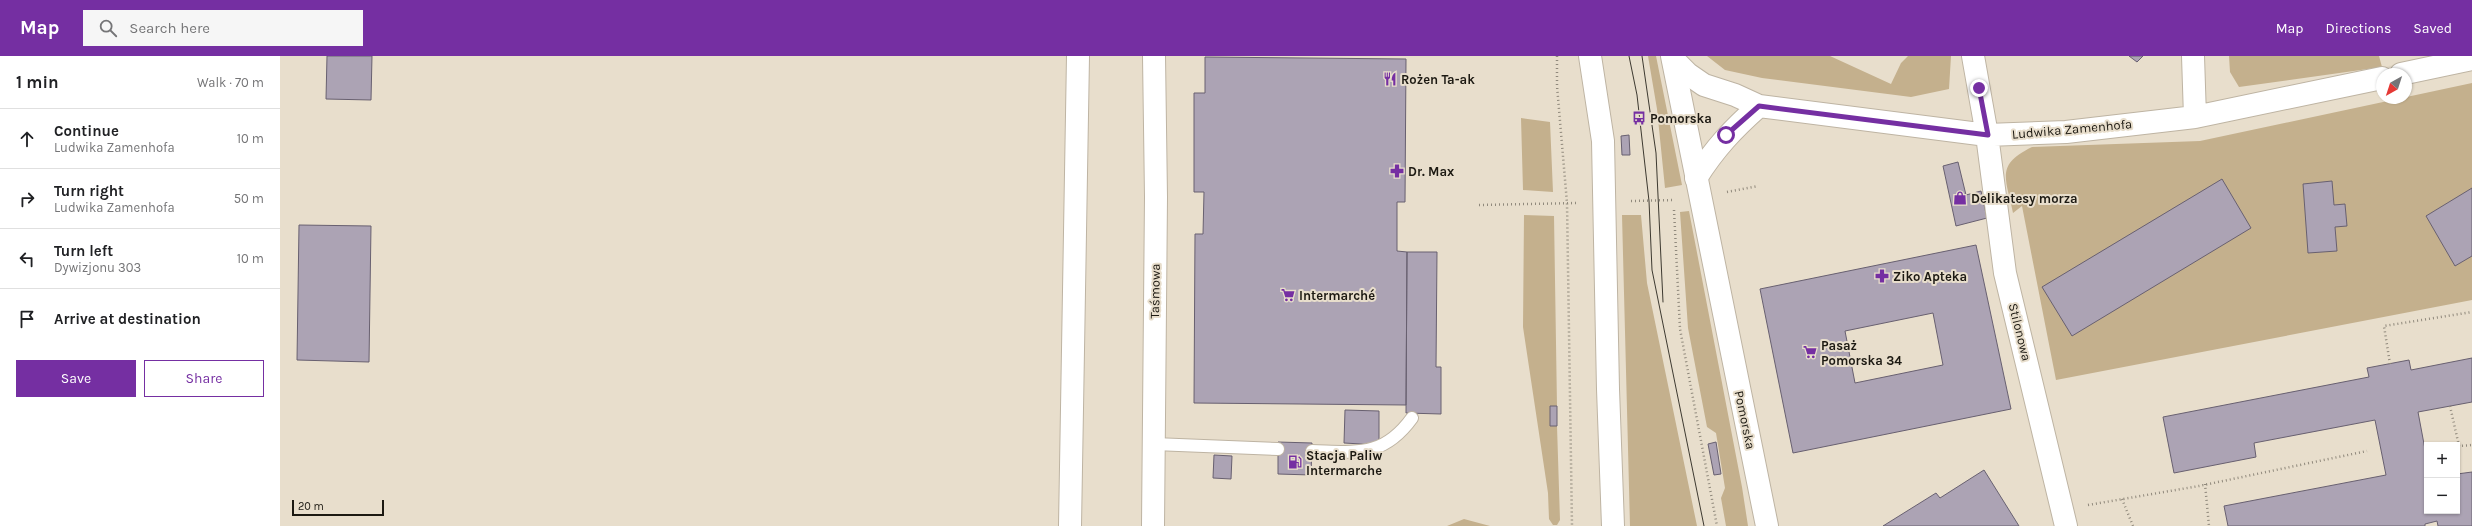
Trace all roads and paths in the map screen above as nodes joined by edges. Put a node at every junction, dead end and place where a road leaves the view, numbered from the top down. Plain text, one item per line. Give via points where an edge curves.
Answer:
1 (1078, 56) edge
2 (1154, 56) edge
3 (1557, 56) edge
4 (1590, 56) edge
5 (1973, 56) edge
6 (2193, 56) edge
7 (1673, 57) edge
8 (2470, 58) edge
9 (2412, 71) edge
10 (2376, 79) edge
11 (1759, 106) junction
12 (2195, 117) junction
13 (1988, 135) junction
14 (1696, 178) junction
15 (1673, 200) dead end
16 (2472, 312) edge
17 (2390, 364) dead end
18 (2450, 406) dead end
19 (1412, 418) dead end
20 (1154, 444) junction
21 (2472, 445) edge
22 (1278, 449) dead end
23 (1312, 451) dead end
24 (2367, 451) dead end
25 (2205, 484) junction
26 (2122, 499) junction
27 (2065, 517) edge
28 (1070, 526) edge
29 (1153, 526) edge
30 (1572, 526) edge
31 (1613, 526) edge
32 (1718, 526) edge
33 (1767, 526) edge
34 (2134, 526) edge
35 (2210, 526) edge

1 - 28 street
2 - 20 street, Taśmowa
3 - 30 path via 1557,86 1567,203
4 - 31 street via 1603,141
5 - 13 street, Stilonowa
6 - 12 street
7 - 11 street, Ludwika Zamenhofa via 1688,74 1704,85
7 - 14 street, Pomorska
8 - 9 street
10 - 12 street, Ludwika Zamenhofa
11 - 13 street, Ludwika Zamenhofa
11 - 14 street via 1726,135 1710,154
12 - 13 street, Ludwika Zamenhofa via 2066,132
13 - 27 street, Stilonowa via 2005,273
14 - 33 street, Pomorska
15 - 32 path via 1680,329
16 - 17 path via 2384,326
18 - 21 path via 2459,446
19 - 23 lane via 1398,435 1384,445 1356,452
20 - 22 lane
20 - 29 street, Taśmowa
24 - 25 path
25 - 26 path
25 - 35 path
26 - 27 path
26 - 34 path

